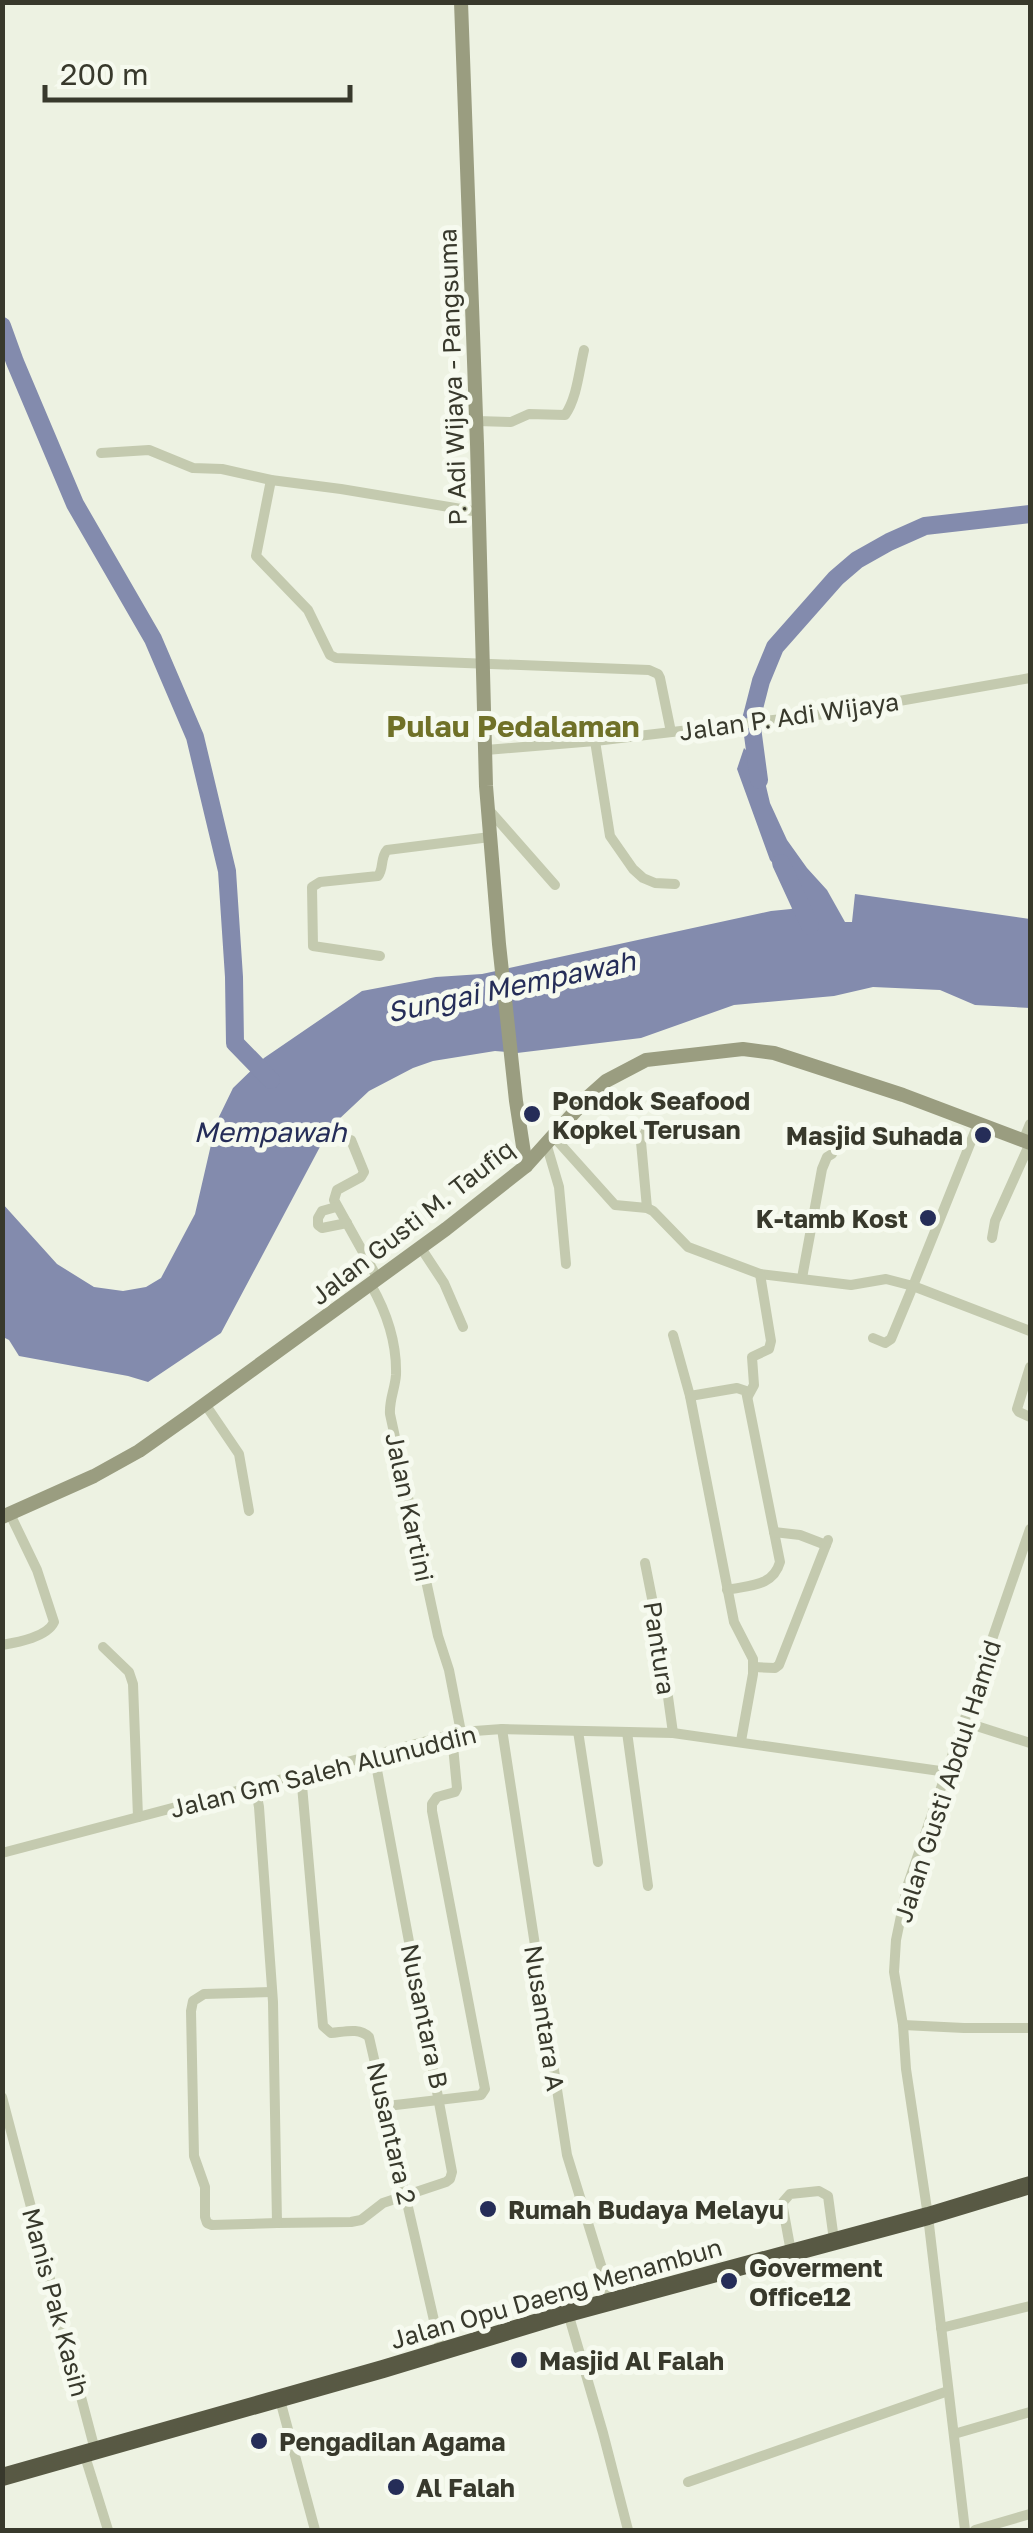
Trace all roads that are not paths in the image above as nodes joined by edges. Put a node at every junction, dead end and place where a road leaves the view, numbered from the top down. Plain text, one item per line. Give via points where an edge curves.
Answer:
1 (461, 2) edge
2 (584, 350) dead end
3 (476, 421) junction
4 (101, 453) dead end
5 (270, 480) junction
6 (479, 512) junction
7 (482, 663) junction
8 (1030, 678) edge
9 (672, 732) junction
10 (595, 741) junction
11 (486, 750) junction
12 (488, 809) junction
13 (490, 838) junction
14 (675, 884) dead end
15 (555, 885) dead end
16 (380, 956) dead end
17 (978, 1124) junction
18 (1030, 1124) edge
19 (648, 1126) dead end
20 (550, 1139) junction
21 (352, 1140) dead end
22 (1028, 1142) edge
23 (832, 1154) dead end
24 (526, 1166) junction
25 (336, 1207) junction
26 (647, 1208) junction
27 (347, 1223) junction
28 (992, 1238) dead end
29 (420, 1248) junction
30 (566, 1264) dead end
31 (760, 1274) junction
32 (802, 1278) junction
33 (374, 1282) junction
34 (913, 1286) junction
35 (463, 1328) dead end
36 (1030, 1330) edge
37 (674, 1335) dead end
38 (873, 1338) dead end
39 (1030, 1368) edge
40 (690, 1396) junction
41 (748, 1396) junction
42 (206, 1404) junction
43 (1030, 1417) edge
44 (249, 1512) dead end
45 (6, 1516) edge
46 (1030, 1529) edge
47 (774, 1532) junction
48 (645, 1563) dead end
49 (727, 1590) junction
50 (2, 1645) edge
51 (103, 1647) dead end
52 (754, 1667) junction
53 (964, 1722) junction
54 (502, 1729) junction
55 (578, 1730) junction
56 (627, 1732) junction
57 (672, 1732) junction
58 (456, 1734) junction
59 (741, 1742) junction
60 (1030, 1742) edge
61 (374, 1754) junction
62 (946, 1772) junction
63 (301, 1774) junction
64 (255, 1786) junction
65 (138, 1817) junction
66 (2, 1853) edge
67 (598, 1862) dead end
68 (648, 1886) dead end
69 (272, 1992) junction
70 (903, 2025) junction
71 (1030, 2028) edge
72 (2, 2097) edge
73 (440, 2100) junction
74 (387, 2106) junction
75 (1030, 2184) edge
76 (407, 2193) junction
77 (928, 2216) junction
78 (277, 2223) junction
79 (834, 2240) junction
80 (792, 2252) junction
81 (612, 2301) junction
82 (1030, 2306) edge
83 (568, 2313) junction
84 (941, 2328) junction
85 (441, 2351) junction
86 (948, 2391) junction
87 (280, 2396) junction
88 (1030, 2412) edge
89 (954, 2434) junction
90 (89, 2452) junction
91 (2, 2476) edge
92 (688, 2482) dead end
93 (1030, 2514) edge
94 (108, 2530) edge
95 (315, 2530) edge
96 (628, 2530) edge
97 (966, 2530) edge
98 (975, 2530) edge

1 - 3 street, P. Adi Wijaya - Pangsuma
2 - 3 street via 566,415
3 - 6 street, P. Adi Wijaya - Pangsuma
4 - 5 street via 149,450 185,466
5 - 6 street
5 - 7 street via 256,556 308,610 329,654
6 - 7 street, P. Adi Wijaya - Pangsuma
7 - 9 street via 654,672
7 - 11 street, P. Adi Wijaya - Pangsuma
8 - 9 street, Jalan P. Adi Wijaya via 825,714
9 - 10 street, Jalan P. Adi Wijaya
10 - 11 street, Jalan P. Adi Wijaya
10 - 14 street via 610,836 643,878
11 - 12 street, P. Adi Wijaya - Pangsuma
12 - 13 street, P. Adi Wijaya - Pangsuma
12 - 15 street
13 - 16 street via 387,850 378,876 312,887 313,946
13 - 24 street, P. Adi Wijaya - Pangsuma
17 - 20 street, Jalan Gusti M. Taufiq via 793,1058 743,1049 646,1060 606,1081
17 - 22 street, Jalan Gusti M. Taufiq
17 - 34 street
18 - 22 street
19 - 26 street via 641,1142
20 - 24 street, Jalan Gusti M. Taufiq
20 - 26 street via 615,1204
20 - 30 street
21 - 25 street via 364,1172 337,1190
22 - 28 street
23 - 32 street via 822,1169
24 - 29 street, Jalan Gusti M. Taufiq
25 - 27 street, Jalan Kartini
25 - 27 street via 322,1211 318,1225
26 - 31 street via 688,1247
27 - 33 street, Jalan Kartini
29 - 33 street, Jalan Gusti M. Taufiq
29 - 35 street
31 - 32 street
31 - 41 street via 771,1341 752,1358
32 - 34 street via 850,1285 886,1279
33 - 42 street, Jalan Gusti M. Taufiq
33 - 58 street, Jalan Kartini via 390,1325 396,1378 390,1414 449,1670
34 - 36 street
34 - 38 street via 891,1339
37 - 40 street
39 - 43 street via 1018,1409
40 - 41 street via 738,1388
40 - 49 street
41 - 47 street
42 - 44 street via 239,1454
42 - 45 street, Jalan Gusti M. Taufiq via 94,1476
45 - 50 street via 37,1570 54,1622 50,1630
46 - 53 street, Jalan Gusti Abdul Hamid
47 - 49 street via 780,1562 774,1578
47 - 52 street via 827,1542 782,1660 774,1668
48 - 57 street, Pantura
49 - 52 street
51 - 65 street via 133,1684
52 - 59 street
53 - 60 street
53 - 62 street, Jalan Gusti Abdul Hamid
54 - 55 street, Jalan Gm Saleh Alunuddin
54 - 58 street, Jalan Gm Saleh Alunuddin
54 - 81 street, Nusantara A via 567,2155
55 - 56 street, Jalan Gm Saleh Alunuddin
55 - 67 street
56 - 57 street, Jalan Gm Saleh Alunuddin
56 - 68 street
57 - 59 street, Jalan Gm Saleh Alunuddin
58 - 61 street, Jalan Gm Saleh Alunuddin
58 - 73 street, Nusantara B via 457,1788 437,1797 432,1811 485,2088 481,2095
59 - 62 street, Jalan Gm Saleh Alunuddin
61 - 63 street, Jalan Gm Saleh Alunuddin
61 - 73 street, Nusantara B
62 - 70 street, Jalan Gusti Abdul Hamid via 900,1913 894,1972
63 - 64 street, Jalan Gm Saleh Alunuddin
63 - 74 street, Nusantara 2 via 323,2026 330,2034 366,2033
64 - 65 street, Jalan Gm Saleh Alunuddin
64 - 69 street
65 - 66 street, Jalan Gm Saleh Alunuddin
69 - 78 street
69 - 78 street via 194,2000 193,2116 207,2223
70 - 71 street
70 - 77 street, Jalan Gusti Abdul Hamid
72 - 90 street, Manis Pak Kasih
73 - 74 street
73 - 76 street via 452,2176
74 - 76 street, Nusantara 2
75 - 77 highway, Jalan Opu Daeng Menambun
76 - 78 street via 361,2220
76 - 85 street, Nusantara 2
77 - 79 highway, Jalan Opu Daeng Menambun
77 - 84 street, Jalan Gusti Abdul Hamid
79 - 80 highway, Jalan Opu Daeng Menambun
79 - 80 street via 828,2196 790,2194 783,2208
80 - 81 highway, Jalan Opu Daeng Menambun
81 - 83 highway, Jalan Opu Daeng Menambun
82 - 84 street
83 - 85 highway, Jalan Opu Daeng Menambun
83 - 96 street
84 - 86 street, Jalan Gusti Abdul Hamid
85 - 87 highway, Jalan Opu Daeng Menambun
86 - 89 street, Jalan Gusti Abdul Hamid
86 - 92 street
87 - 90 highway, Jalan Opu Daeng Menambun
87 - 95 street
88 - 89 street
89 - 97 street, Jalan Gusti Abdul Hamid
90 - 91 highway, Jalan Opu Daeng Menambun
90 - 94 street, Manis Pak Kasih
93 - 98 street

